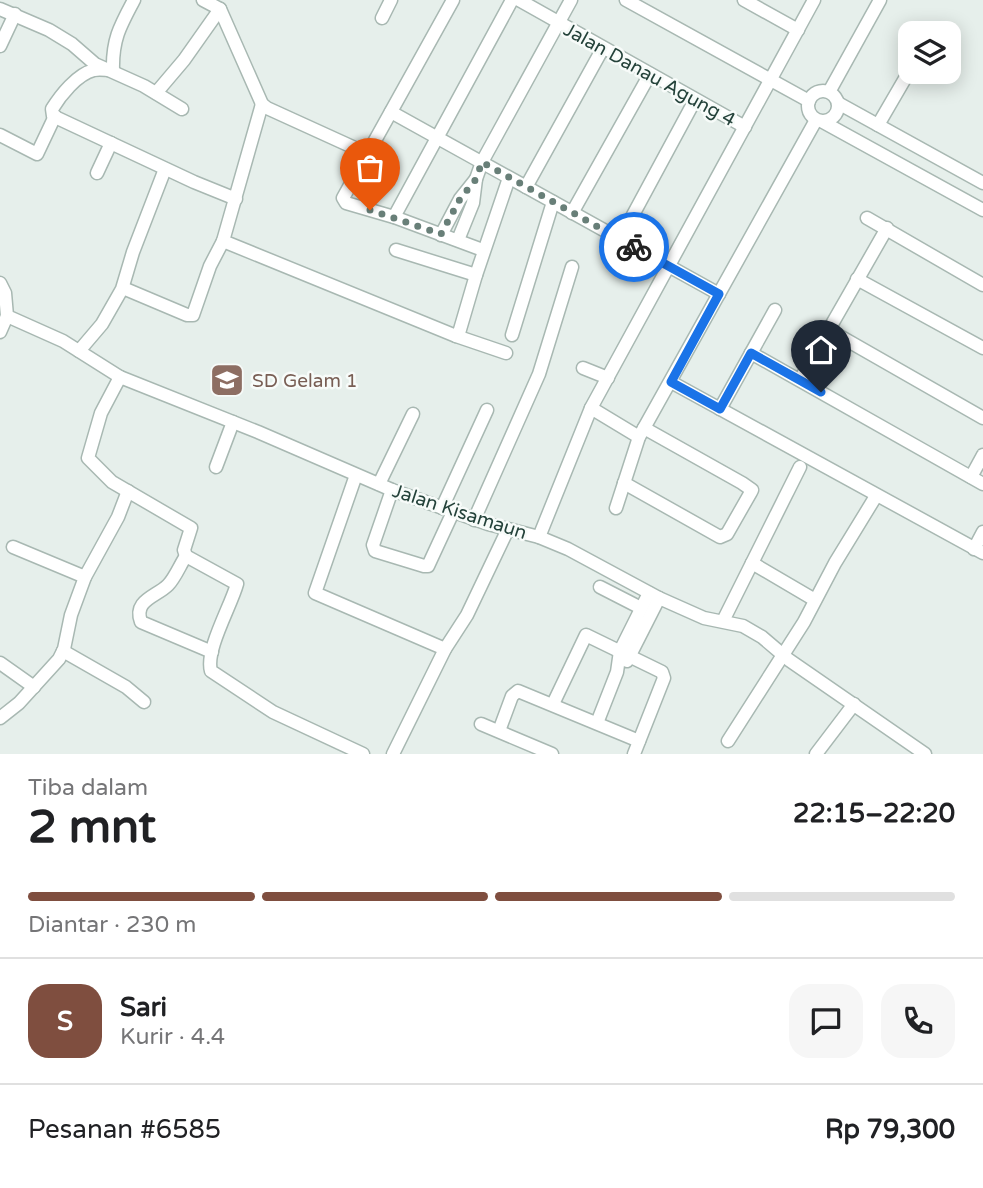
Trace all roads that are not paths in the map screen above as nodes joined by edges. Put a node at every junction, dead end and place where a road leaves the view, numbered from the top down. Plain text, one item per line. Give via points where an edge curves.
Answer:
1 (134, 0) edge
2 (203, 0) edge
3 (453, 0) edge
4 (512, 0) edge
5 (519, 0) edge
6 (570, 0) edge
7 (626, 0) edge
8 (814, 0) edge
9 (880, 0) edge
10 (387, 1) edge
11 (747, 1) edge
12 (224, 7) edge
13 (0, 9) edge
14 (15, 14) junction
15 (382, 18) dead end
16 (558, 23) junction
17 (798, 30) junction
18 (0, 46) edge
19 (603, 48) junction
20 (112, 70) junction
21 (650, 74) junction
22 (770, 79) junction
23 (902, 84) edge
24 (829, 92) junction
25 (156, 93) junction
26 (695, 100) junction
27 (809, 101) junction
28 (838, 103) junction
29 (262, 104) junction
30 (182, 109) dead end
31 (391, 113) junction
32 (54, 116) junction
33 (820, 121) junction
34 (878, 125) junction
35 (745, 127) junction
36 (0, 135) edge
37 (437, 138) junction
38 (111, 143) junction
39 (368, 155) junction
40 (482, 162) junction
41 (165, 169) junction
42 (97, 173) dead end
43 (509, 178) junction
44 (476, 179) junction
45 (983, 183) edge
46 (526, 187) junction
47 (236, 199) junction
48 (553, 202) junction
49 (983, 210) edge
50 (572, 213) junction
51 (394, 217) junction
52 (867, 218) dead end
53 (887, 228) junction
54 (441, 234) junction
55 (620, 239) junction
56 (458, 240) junction
57 (223, 241) junction
58 (480, 249) dead end
59 (396, 250) dead end
60 (668, 266) junction
61 (572, 267) dead end
62 (476, 275) junction
63 (857, 279) junction
64 (0, 283) edge
65 (983, 285) edge
66 (123, 288) junction
67 (719, 294) junction
68 (775, 310) dead end
69 (7, 316) junction
70 (829, 330) junction
71 (0, 332) edge
72 (512, 335) dead end
73 (457, 336) junction
74 (983, 348) edge
75 (79, 351) junction
76 (506, 353) dead end
77 (751, 353) junction
78 (583, 368) dead end
79 (120, 377) junction
80 (608, 378) junction
81 (800, 380) junction
82 (671, 382) junction
83 (592, 408) junction
84 (720, 409) junction
85 (488, 410) dead end
86 (413, 414) dead end
87 (983, 418) edge
88 (233, 422) junction
89 (642, 433) junction
90 (983, 455) edge
91 (216, 467) dead end
92 (800, 467) dead end
93 (356, 475) junction
94 (971, 477) junction
95 (624, 483) junction
96 (379, 484) junction
97 (983, 485) edge
98 (392, 490) junction
99 (128, 491) junction
100 (876, 496) junction
101 (616, 508) dead end
102 (447, 510) junction
103 (474, 520) junction
104 (508, 529) junction
105 (983, 532) edge
106 (539, 537) junction
107 (13, 547) dead end
108 (979, 551) edge
109 (186, 556) junction
110 (752, 563) junction
111 (85, 578) junction
112 (600, 587) dead end
113 (654, 596) junction
114 (815, 600) junction
115 (641, 608) junction
116 (723, 621) junction
117 (445, 649) junction
118 (63, 651) junction
119 (212, 652) junction
120 (625, 654) junction
121 (784, 654) junction
122 (0, 663) edge
123 (34, 687) junction
124 (144, 702) dead end
125 (553, 704) junction
126 (854, 704) junction
127 (0, 718) edge
128 (597, 723) junction
129 (481, 724) dead end
130 (499, 732) junction
131 (639, 741) junction
132 (728, 741) dead end
133 (908, 749) edge
134 (363, 754) edge
135 (393, 754) edge
136 (552, 754) edge
137 (634, 754) edge
138 (816, 754) edge
139 (925, 754) edge

1 - 20 street via 116,34
2 - 12 street
3 - 31 street
4 - 37 street
5 - 16 street, Jalan Danau Agung 4
6 - 16 street
7 - 22 street
8 - 17 street
9 - 24 street
10 - 15 street
11 - 17 street
12 - 25 street
12 - 29 street
13 - 14 street
14 - 18 street
14 - 20 street
16 - 19 street, Jalan Danau Agung 4
16 - 40 street
17 - 22 street
19 - 21 street, Jalan Danau Agung 4
19 - 46 street
20 - 25 street
20 - 32 street via 94,70 78,79 56,102
21 - 26 street, Jalan Danau Agung 4
21 - 50 street
22 - 27 street
22 - 35 street
23 - 34 street
24 - 27 street via 815,93
24 - 28 street
25 - 30 street
26 - 35 street, Jalan Danau Agung 4
26 - 55 street
27 - 33 street via 809,112
28 - 33 street via 835,116
28 - 34 street
29 - 39 street
29 - 47 street
31 - 37 street
31 - 39 street
32 - 36 street via 37,154
32 - 38 street
33 - 49 street
33 - 67 street
34 - 45 street
35 - 60 street
37 - 40 street
37 - 51 street
38 - 41 street
38 - 42 street
39 - 51 street via 344,201
40 - 43 street
40 - 44 street
41 - 47 street
41 - 66 street
43 - 46 street
43 - 62 street
44 - 54 street
44 - 56 street via 473,203
46 - 48 street
47 - 57 street
48 - 50 street
48 - 72 street
50 - 55 street
51 - 54 street
52 - 53 street
53 - 63 street
53 - 65 street
54 - 56 street
55 - 60 street
56 - 58 street
57 - 66 street via 193,315
57 - 73 street
59 - 62 street
60 - 67 street
60 - 80 street
61 - 103 street via 539,374
62 - 73 street
63 - 70 street
63 - 74 street
64 - 69 street
66 - 75 street
67 - 82 street
68 - 77 street
69 - 71 street
69 - 75 street, Jalan Kisamaun
70 - 81 street
70 - 87 street
73 - 76 street
75 - 79 street, Jalan Kisamaun
77 - 81 street
77 - 84 street
78 - 80 street
79 - 88 street, Jalan Kisamaun
79 - 99 street via 101,413 88,455 112,482
80 - 83 street
81 - 94 street
82 - 84 street
82 - 89 street
83 - 89 street
83 - 106 street
84 - 100 street
85 - 102 street
86 - 96 street
88 - 91 street
88 - 93 street, Jalan Kisamaun
89 - 95 street
89 - 95 street via 752,490 727,534 720,537
90 - 94 street
92 - 110 street
93 - 96 street, Jalan Kisamaun
93 - 117 street via 315,593
94 - 97 street
95 - 101 street
96 - 98 street, Jalan Kisamaun
98 - 102 street, Jalan Kisamaun
98 - 102 street via 373,545 375,551 428,566
99 - 109 street via 191,528
99 - 111 street
100 - 108 street
100 - 114 street
102 - 103 street, Jalan Kisamaun
103 - 104 street, Jalan Kisamaun
104 - 106 street, Jalan Kisamaun
104 - 117 street via 467,615
105 - 108 street
106 - 113 street, Jalan Kisamaun
107 - 111 street
109 - 119 street via 237,584
109 - 119 street via 169,584 145,601 140,619
110 - 114 street
110 - 116 street
111 - 118 street
112 - 115 street
113 - 115 street
113 - 116 street, Jalan Kisamaun via 704,618
113 - 120 street
114 - 121 street
115 - 120 street
116 - 121 street, Jalan Kisamaun via 752,631
117 - 135 street
118 - 123 street
118 - 124 street
119 - 134 street via 210,666 216,676 273,712
120 - 125 street via 586,635
120 - 128 street
120 - 131 street via 665,674
121 - 126 street, Jalan Kisamaun
121 - 132 street
122 - 123 street
123 - 127 street
125 - 128 street
125 - 130 street via 515,692
126 - 133 street, Jalan Kisamaun
126 - 138 street
128 - 131 street
129 - 130 street
130 - 136 street
131 - 137 street
133 - 139 street, Jalan Kisamaun

